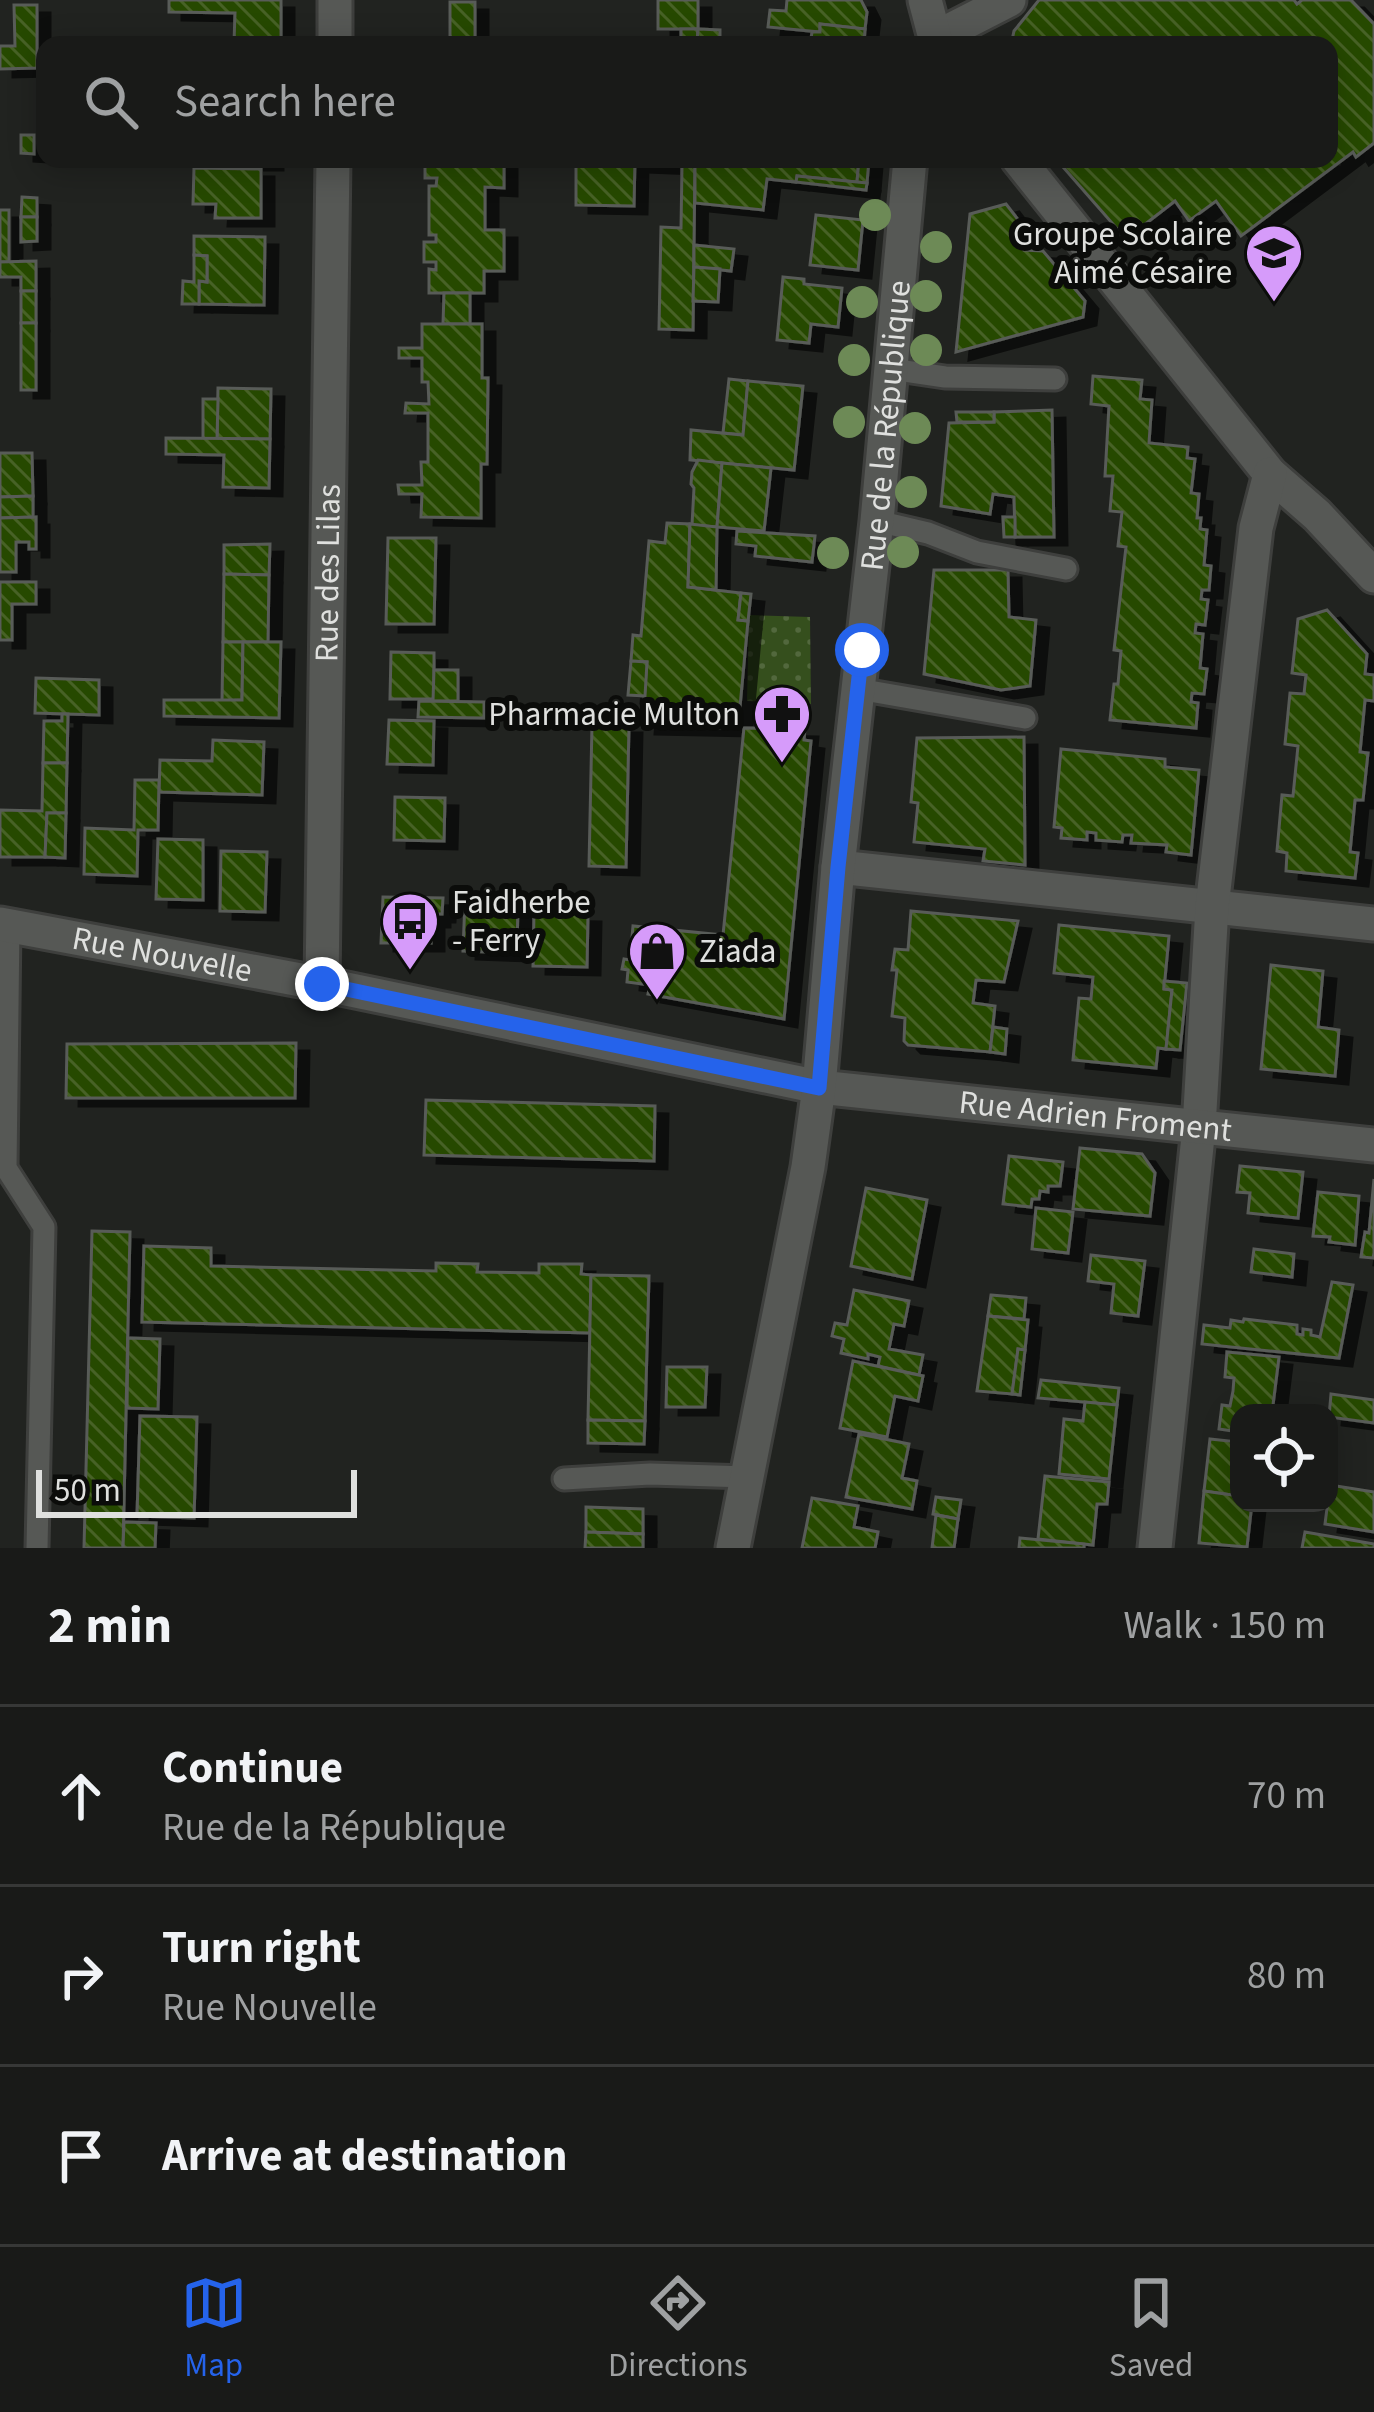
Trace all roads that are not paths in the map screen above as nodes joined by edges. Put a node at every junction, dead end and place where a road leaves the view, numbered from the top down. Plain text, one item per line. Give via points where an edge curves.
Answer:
1 (335, 0) edge
2 (925, 0) edge
3 (1010, 0) edge
4 (334, 36) edge
5 (934, 36) edge
6 (948, 36) edge
7 (333, 168) edge
8 (909, 168) edge
9 (1025, 168) edge
10 (891, 368) junction
11 (1055, 379) dead end
12 (1270, 474) junction
13 (877, 521) junction
14 (1066, 569) dead end
15 (1374, 576) edge
16 (858, 689) junction
17 (1025, 718) dead end
18 (838, 867) junction
19 (1212, 907) junction
20 (5, 924) edge
21 (1374, 924) edge
22 (322, 984) junction
23 (819, 1088) junction
24 (1199, 1127) junction
25 (1374, 1145) edge
26 (3, 1168) edge
27 (747, 1477) junction
28 (564, 1479) dead end
29 (37, 1548) edge
30 (734, 1548) edge
31 (1155, 1548) edge

1 - 4 street
2 - 5 street
3 - 6 street
7 - 22 street, Rue des Lilas
8 - 10 street, Rue de la République
9 - 12 street
10 - 11 lane
10 - 13 street, Rue de la République
12 - 15 street
12 - 19 street via 1256,528
13 - 14 lane
13 - 16 street, Rue de la République
16 - 17 lane
16 - 18 street, Rue de la République
18 - 19 street
18 - 23 street, Rue de la République
19 - 21 street
19 - 24 street
20 - 22 street, Rue Nouvelle
20 - 26 lane
22 - 23 street, Rue Nouvelle
23 - 24 street, Rue Adrien Froment
23 - 27 street, Rue de la République
24 - 25 street, Rue Adrien Froment
24 - 31 street
26 - 29 lane via 44,1227
27 - 28 lane
27 - 30 street, Rue de la République

